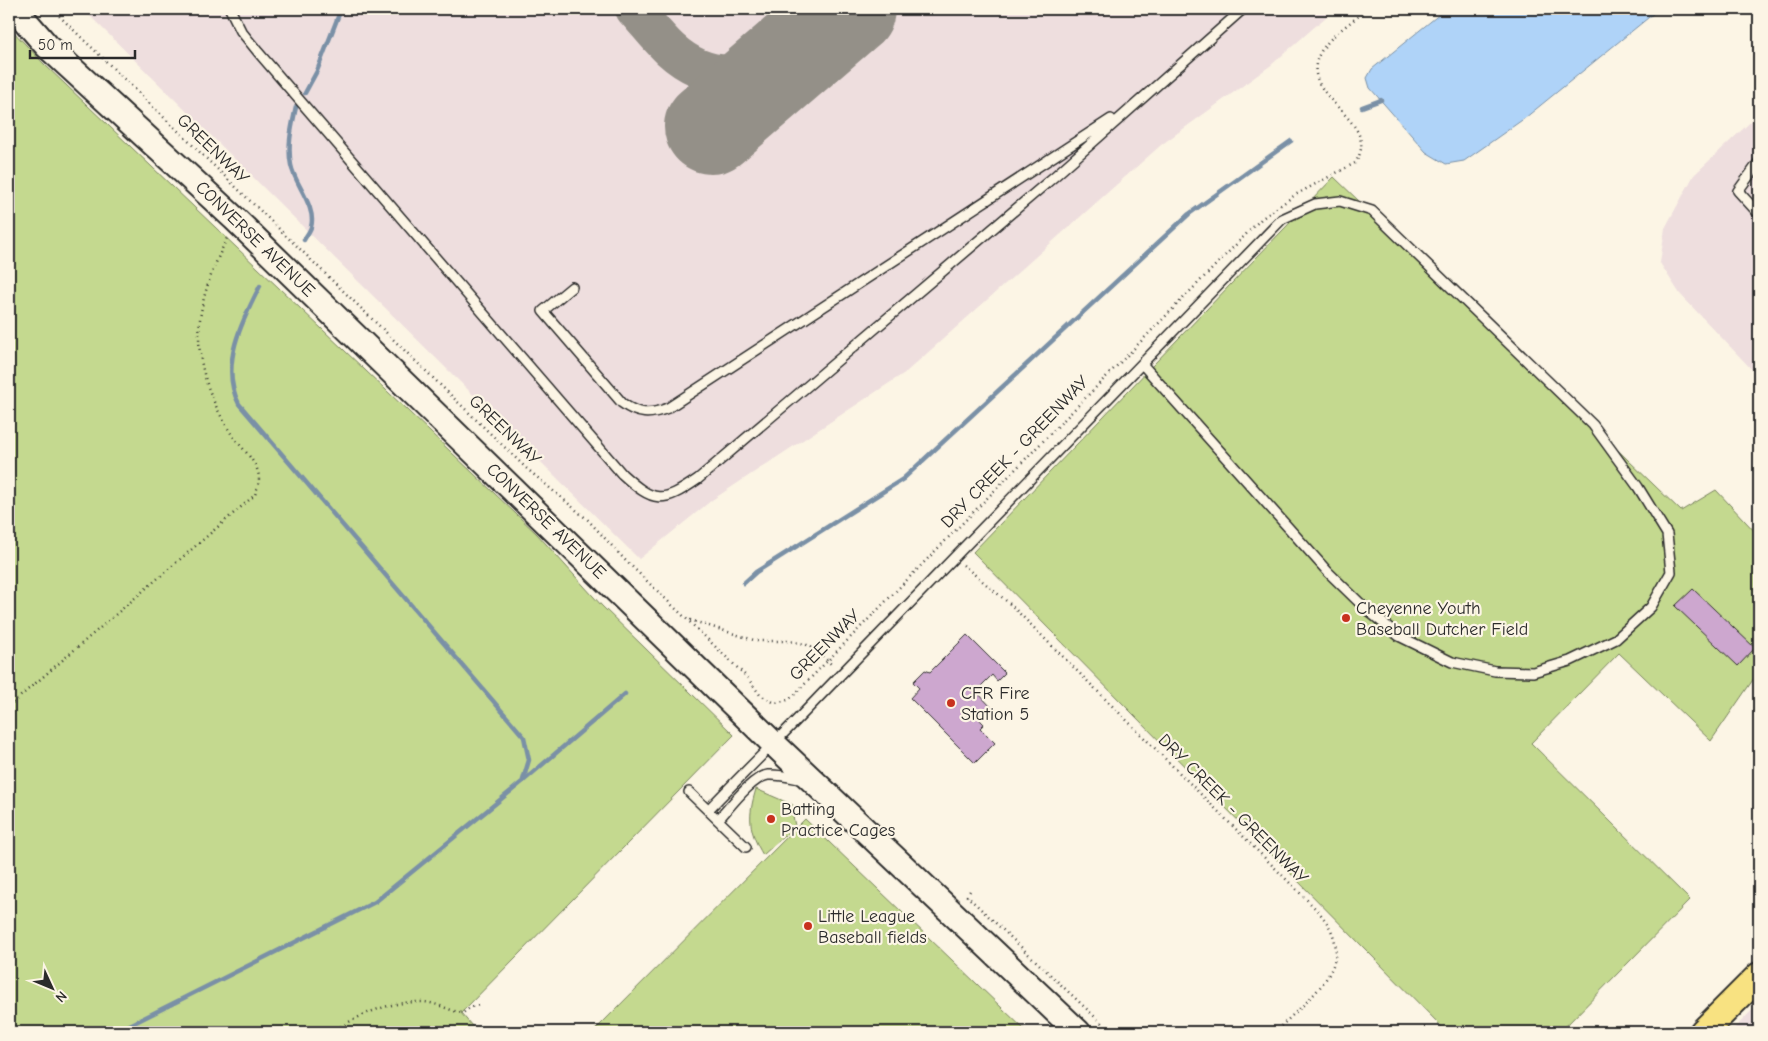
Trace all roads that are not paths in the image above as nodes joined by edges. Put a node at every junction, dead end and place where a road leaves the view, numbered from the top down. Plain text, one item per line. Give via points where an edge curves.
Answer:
1 (15, 9) edge
2 (230, 9) edge
3 (1243, 9) edge
4 (1137, 102) junction
5 (1759, 162) edge
6 (1759, 214) edge
7 (572, 288) dead end
8 (1142, 364) junction
9 (775, 745) junction
10 (813, 781) junction
11 (690, 792) dead end
12 (708, 810) junction
13 (718, 820) junction
14 (746, 847) dead end
15 (1759, 976) edge
16 (1078, 1032) edge
17 (1704, 1032) edge

1 - 9 main road, CONVERSE AVENUE via 48,46 236,219
2 - 4 lane via 241,31 258,52 615,467 640,491 651,496 670,495 698,479 1034,194
3 - 4 lane
4 - 7 lane via 656,413 632,410 622,403 543,311
5 - 6 lane via 1738,191
8 - 8 lane via 1328,572 1366,609 1400,636 1452,662 1495,671 1533,672 1570,661 1616,639 1651,607 1670,572 1666,534 1638,487 1593,425 1372,211 1340,201 1314,204 1282,219
8 - 9 lane
9 - 10 main road, CONVERSE AVENUE
9 - 12 lane
10 - 13 lane via 766,775 755,781
10 - 16 main road, CONVERSE AVENUE
11 - 12 lane
12 - 13 lane
13 - 14 lane
15 - 17 main road

